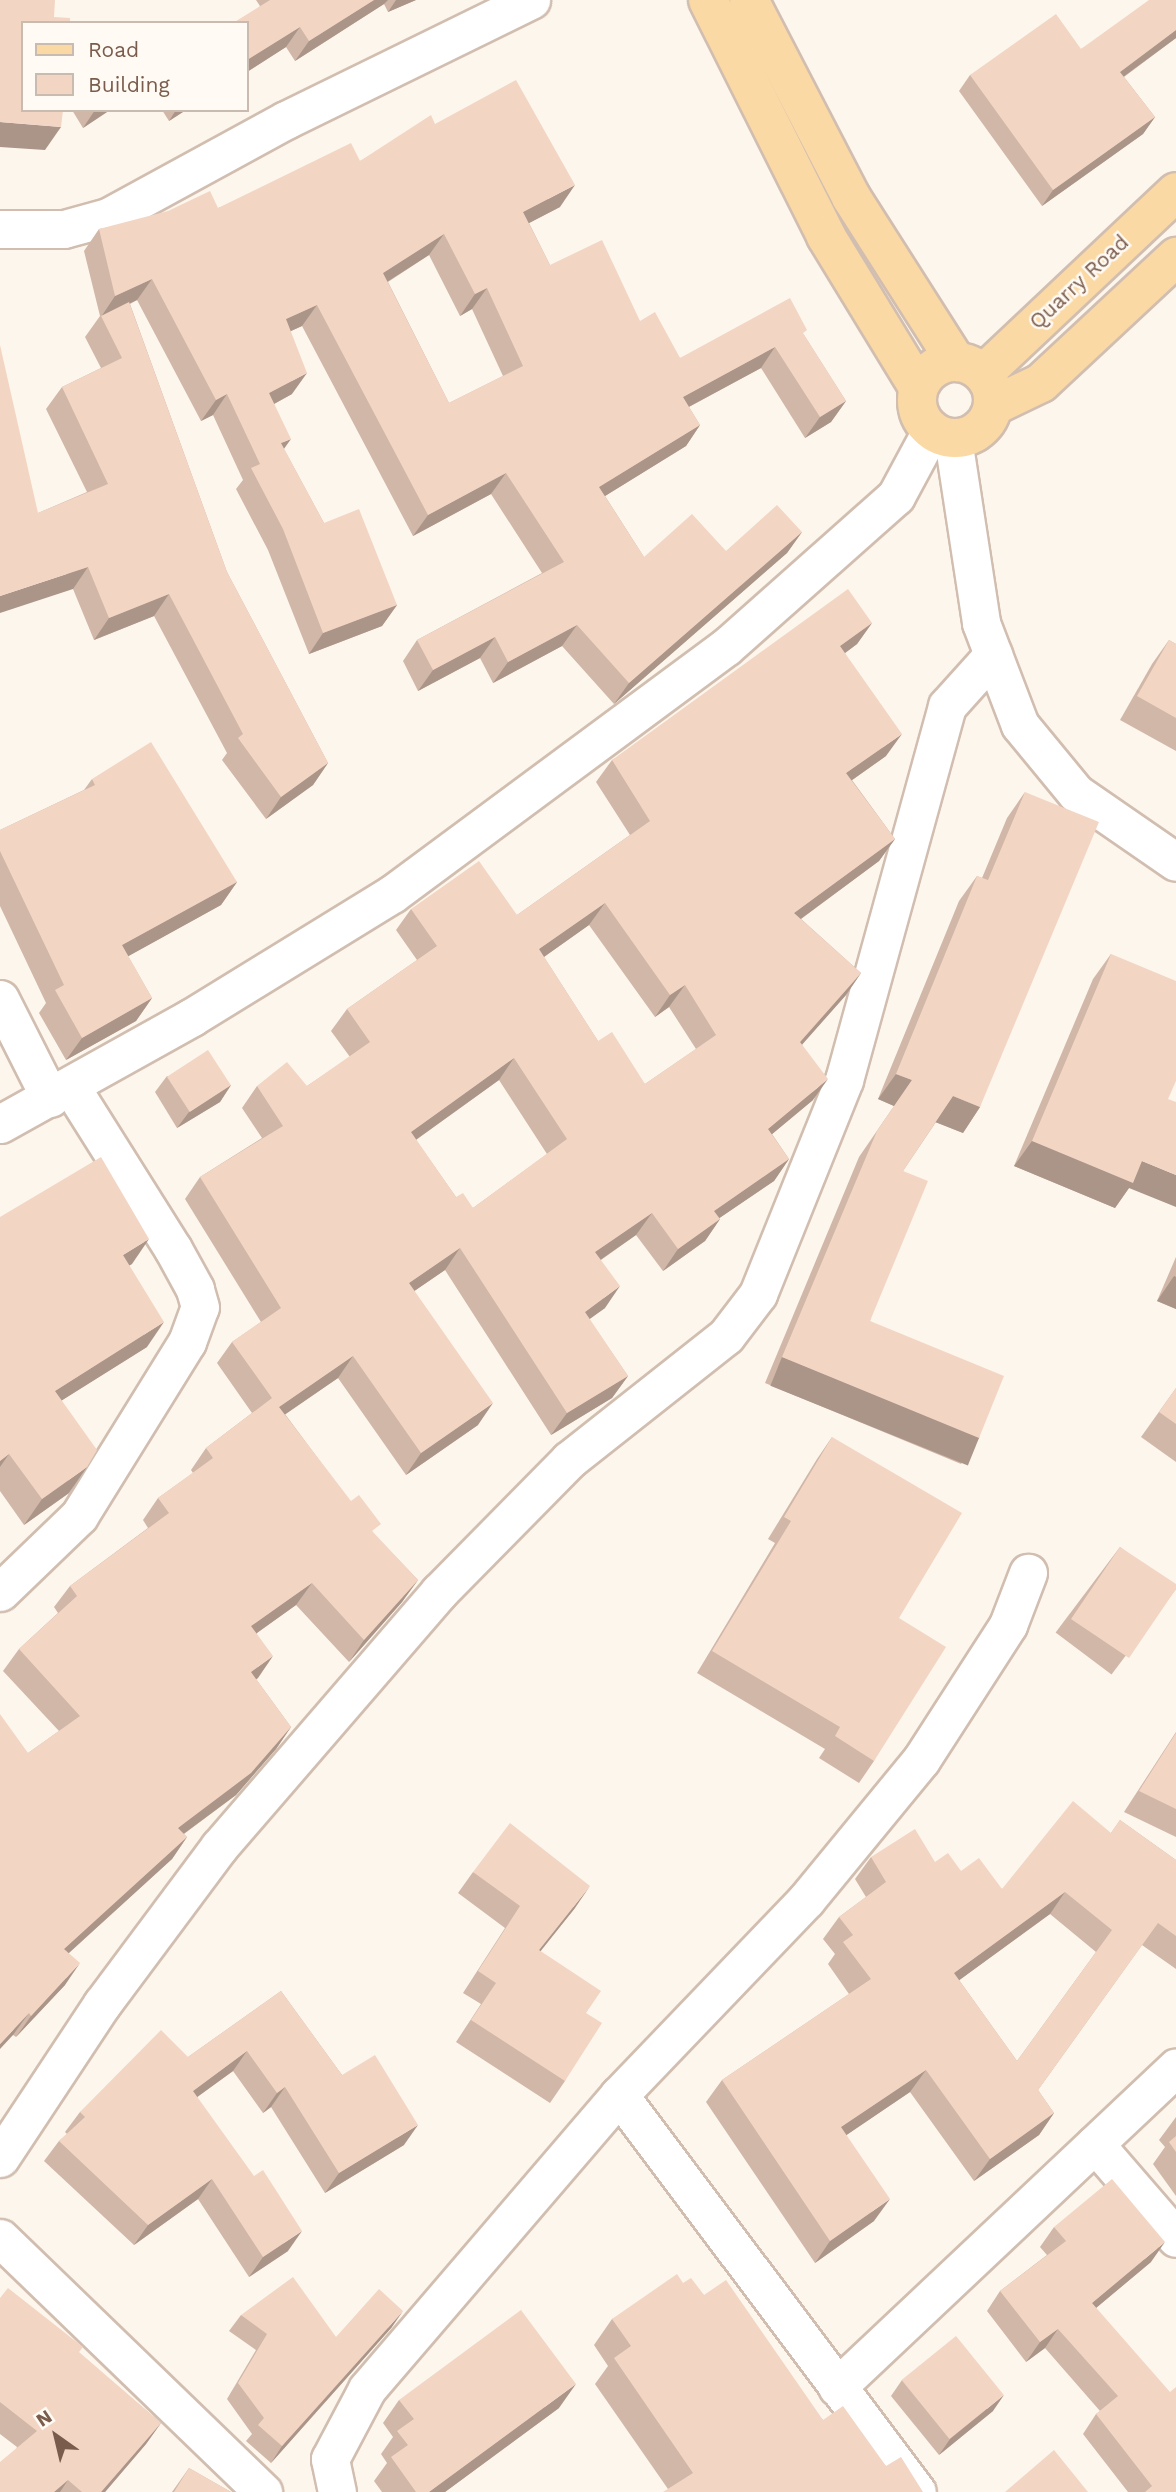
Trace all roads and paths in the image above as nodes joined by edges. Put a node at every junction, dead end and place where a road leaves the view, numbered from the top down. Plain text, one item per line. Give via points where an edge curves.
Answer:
1 (531, 0) edge
2 (708, 0) edge
3 (749, 0) edge
4 (1176, 192) edge
5 (0, 229) edge
6 (1176, 257) edge
7 (977, 380) junction
8 (918, 387) junction
9 (942, 435) junction
10 (993, 655) junction
11 (1176, 862) edge
12 (0, 999) edge
13 (60, 1093) junction
14 (0, 1124) edge
15 (1028, 1573) dead end
16 (0, 1592) edge
17 (1176, 2067) edge
18 (619, 2095) junction
19 (1095, 2144) junction
20 (0, 2158) edge
21 (0, 2238) edge
22 (1176, 2238) edge
23 (837, 2387) junction
24 (263, 2492) edge
25 (337, 2492) edge
26 (917, 2492) edge

1 - 5 street via 286,120 108,218 64,229
2 - 8 main road via 826,236
3 - 7 main road via 851,197
4 - 7 main road, Quarry Road
6 - 7 main road via 1041,383
7 - 8 main road via 933,369
7 - 9 main road via 975,433
8 - 9 main road via 917,411
9 - 10 street via 981,623
9 - 13 street via 896,496 726,648 392,894
10 - 11 street via 1020,725 1076,793
10 - 20 street via 947,706 844,1080 758,1294 726,1336 569,1460 439,1592 219,1847 102,2004
12 - 13 street
13 - 14 street
13 - 16 street via 178,1259 200,1307 187,1342 79,1516
15 - 18 street via 1008,1625 921,1760 806,1900
17 - 19 street
18 - 23 street
18 - 25 street via 366,2389 330,2459
19 - 22 street
19 - 23 street
21 - 24 street
23 - 26 street

